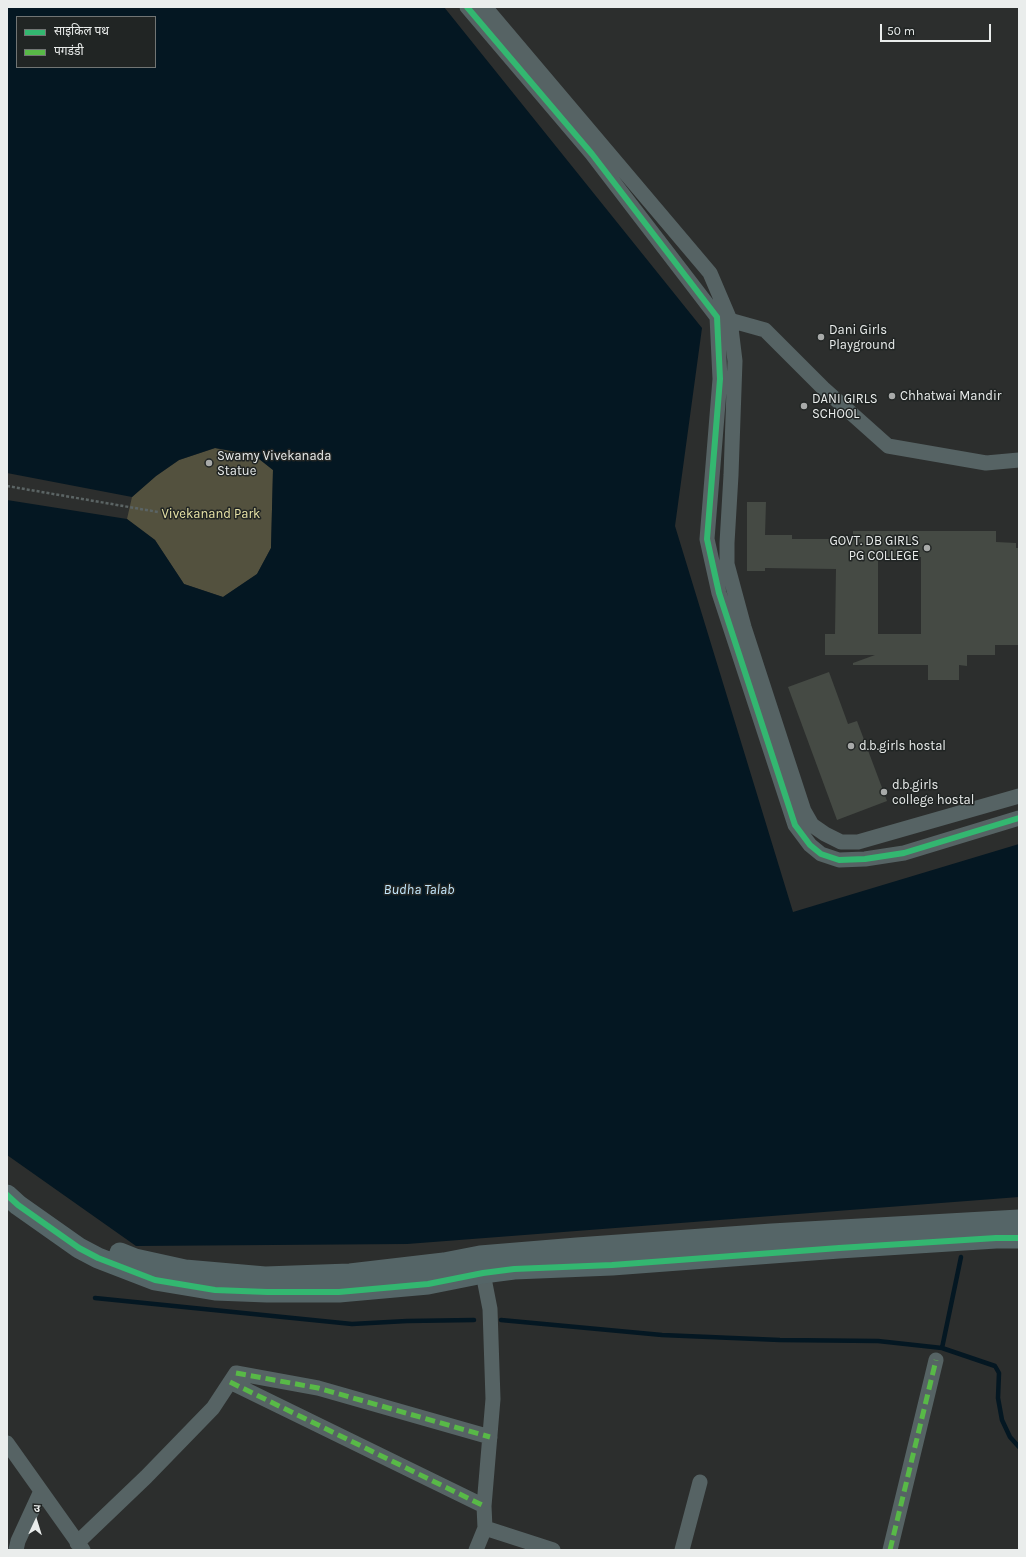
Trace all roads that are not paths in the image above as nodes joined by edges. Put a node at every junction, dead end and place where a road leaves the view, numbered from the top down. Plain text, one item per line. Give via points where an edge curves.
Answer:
1 (467, 7) edge
2 (485, 7) edge
3 (724, 319) junction
4 (1019, 460) edge
5 (1019, 796) edge
6 (1019, 818) edge
7 (16, 1205) edge
8 (1019, 1220) edge
9 (1019, 1238) edge
10 (482, 1265) junction
11 (936, 1360) dead end
12 (230, 1382) junction
13 (490, 1437) junction
14 (7, 1443) edge
15 (700, 1482) dead end
16 (41, 1491) junction
17 (484, 1506) junction
18 (486, 1528) junction
19 (14, 1543) edge
20 (80, 1546) edge
21 (476, 1550) edge
22 (553, 1550) edge
23 (682, 1550) edge
24 (890, 1550) edge

1 - 3 street via 592,154
2 - 3 street via 710,273
3 - 4 street via 765,330 823,388 888,446 986,463
3 - 5 street via 735,360 727,564 744,627 804,811 812,825 841,842 858,842
3 - 6 street via 707,539 720,593 795,825 810,845 821,854 845,860 904,853
7 - 10 street via 72,1234 135,1259 185,1270 265,1277 350,1274 444,1263
8 - 10 street via 772,1234
9 - 10 street via 612,1265 514,1269
10 - 13 street via 490,1309 493,1399
11 - 24 street
12 - 13 street via 236,1373 318,1388
12 - 17 street
12 - 20 street via 213,1408
13 - 17 street
14 - 16 street
15 - 23 street
16 - 19 street
16 - 20 street
17 - 18 street
18 - 21 street
18 - 22 street

